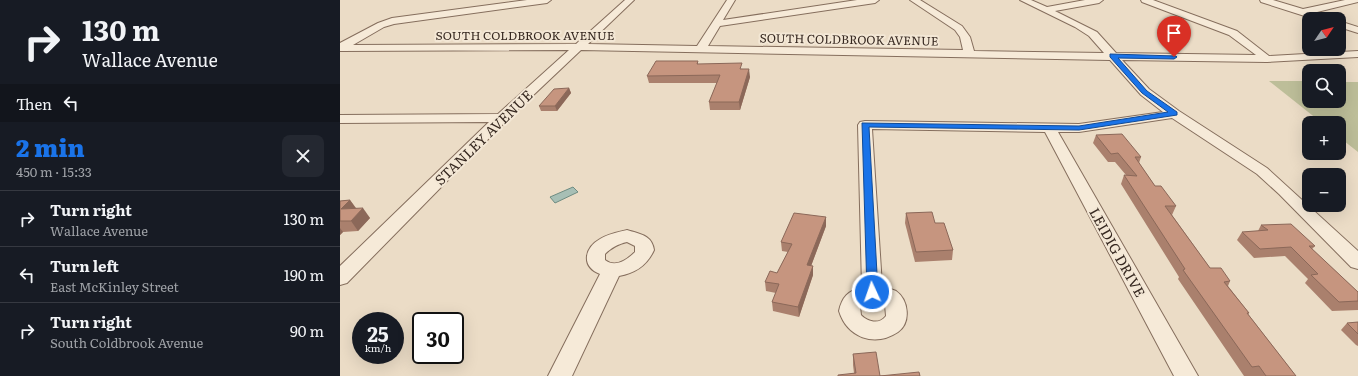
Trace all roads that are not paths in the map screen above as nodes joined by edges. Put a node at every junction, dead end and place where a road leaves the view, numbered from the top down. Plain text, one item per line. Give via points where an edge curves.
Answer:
1 (547, 0) edge
2 (630, 0) edge
3 (731, 0) edge
4 (875, 0) edge
5 (914, 0) edge
6 (1024, 0) edge
7 (1099, 0) edge
8 (1145, 0) edge
9 (1264, 0) edge
10 (1357, 0) edge
11 (1046, 10) junction
12 (1302, 12) joint
13 (715, 24) junction
14 (1346, 26) edge
15 (1358, 30) edge
16 (578, 47) junction
17 (340, 48) edge
18 (700, 50) junction
19 (969, 54) junction
20 (1358, 54) edge
21 (1112, 56) junction
22 (1266, 59) junction
23 (1174, 114) junction
24 (501, 118) junction
25 (340, 119) edge
26 (1050, 129) junction
27 (1358, 262) edge
28 (612, 270) dead end
29 (340, 278) edge
30 (872, 292) dead end
31 (560, 376) edge
32 (1186, 376) edge

1 - 17 street via 392,21
2 - 16 street, STANLEY AVENUE
3 - 13 street
4 - 13 street
5 - 19 street via 959,28 965,37
6 - 11 street
7 - 11 street
8 - 22 street via 1233,33
9 - 12 street
10 - 12 street
11 - 21 street via 1087,30
13 - 18 street
14 - 15 street
16 - 17 street, SOUTH COLDBROOK AVENUE
16 - 18 street, SOUTH COLDBROOK AVENUE
16 - 24 street, STANLEY AVENUE
18 - 19 street, SOUTH COLDBROOK AVENUE
19 - 21 street, SOUTH COLDBROOK AVENUE
20 - 22 street, SOUTH COLDBROOK AVENUE
21 - 22 street, SOUTH COLDBROOK AVENUE
21 - 23 street via 1145,92
23 - 26 street via 1108,125
23 - 27 street via 1262,171
24 - 25 street
24 - 29 street, STANLEY AVENUE
26 - 30 street via 865,125
26 - 32 street, LEIDIG DRIVE
28 - 31 street

